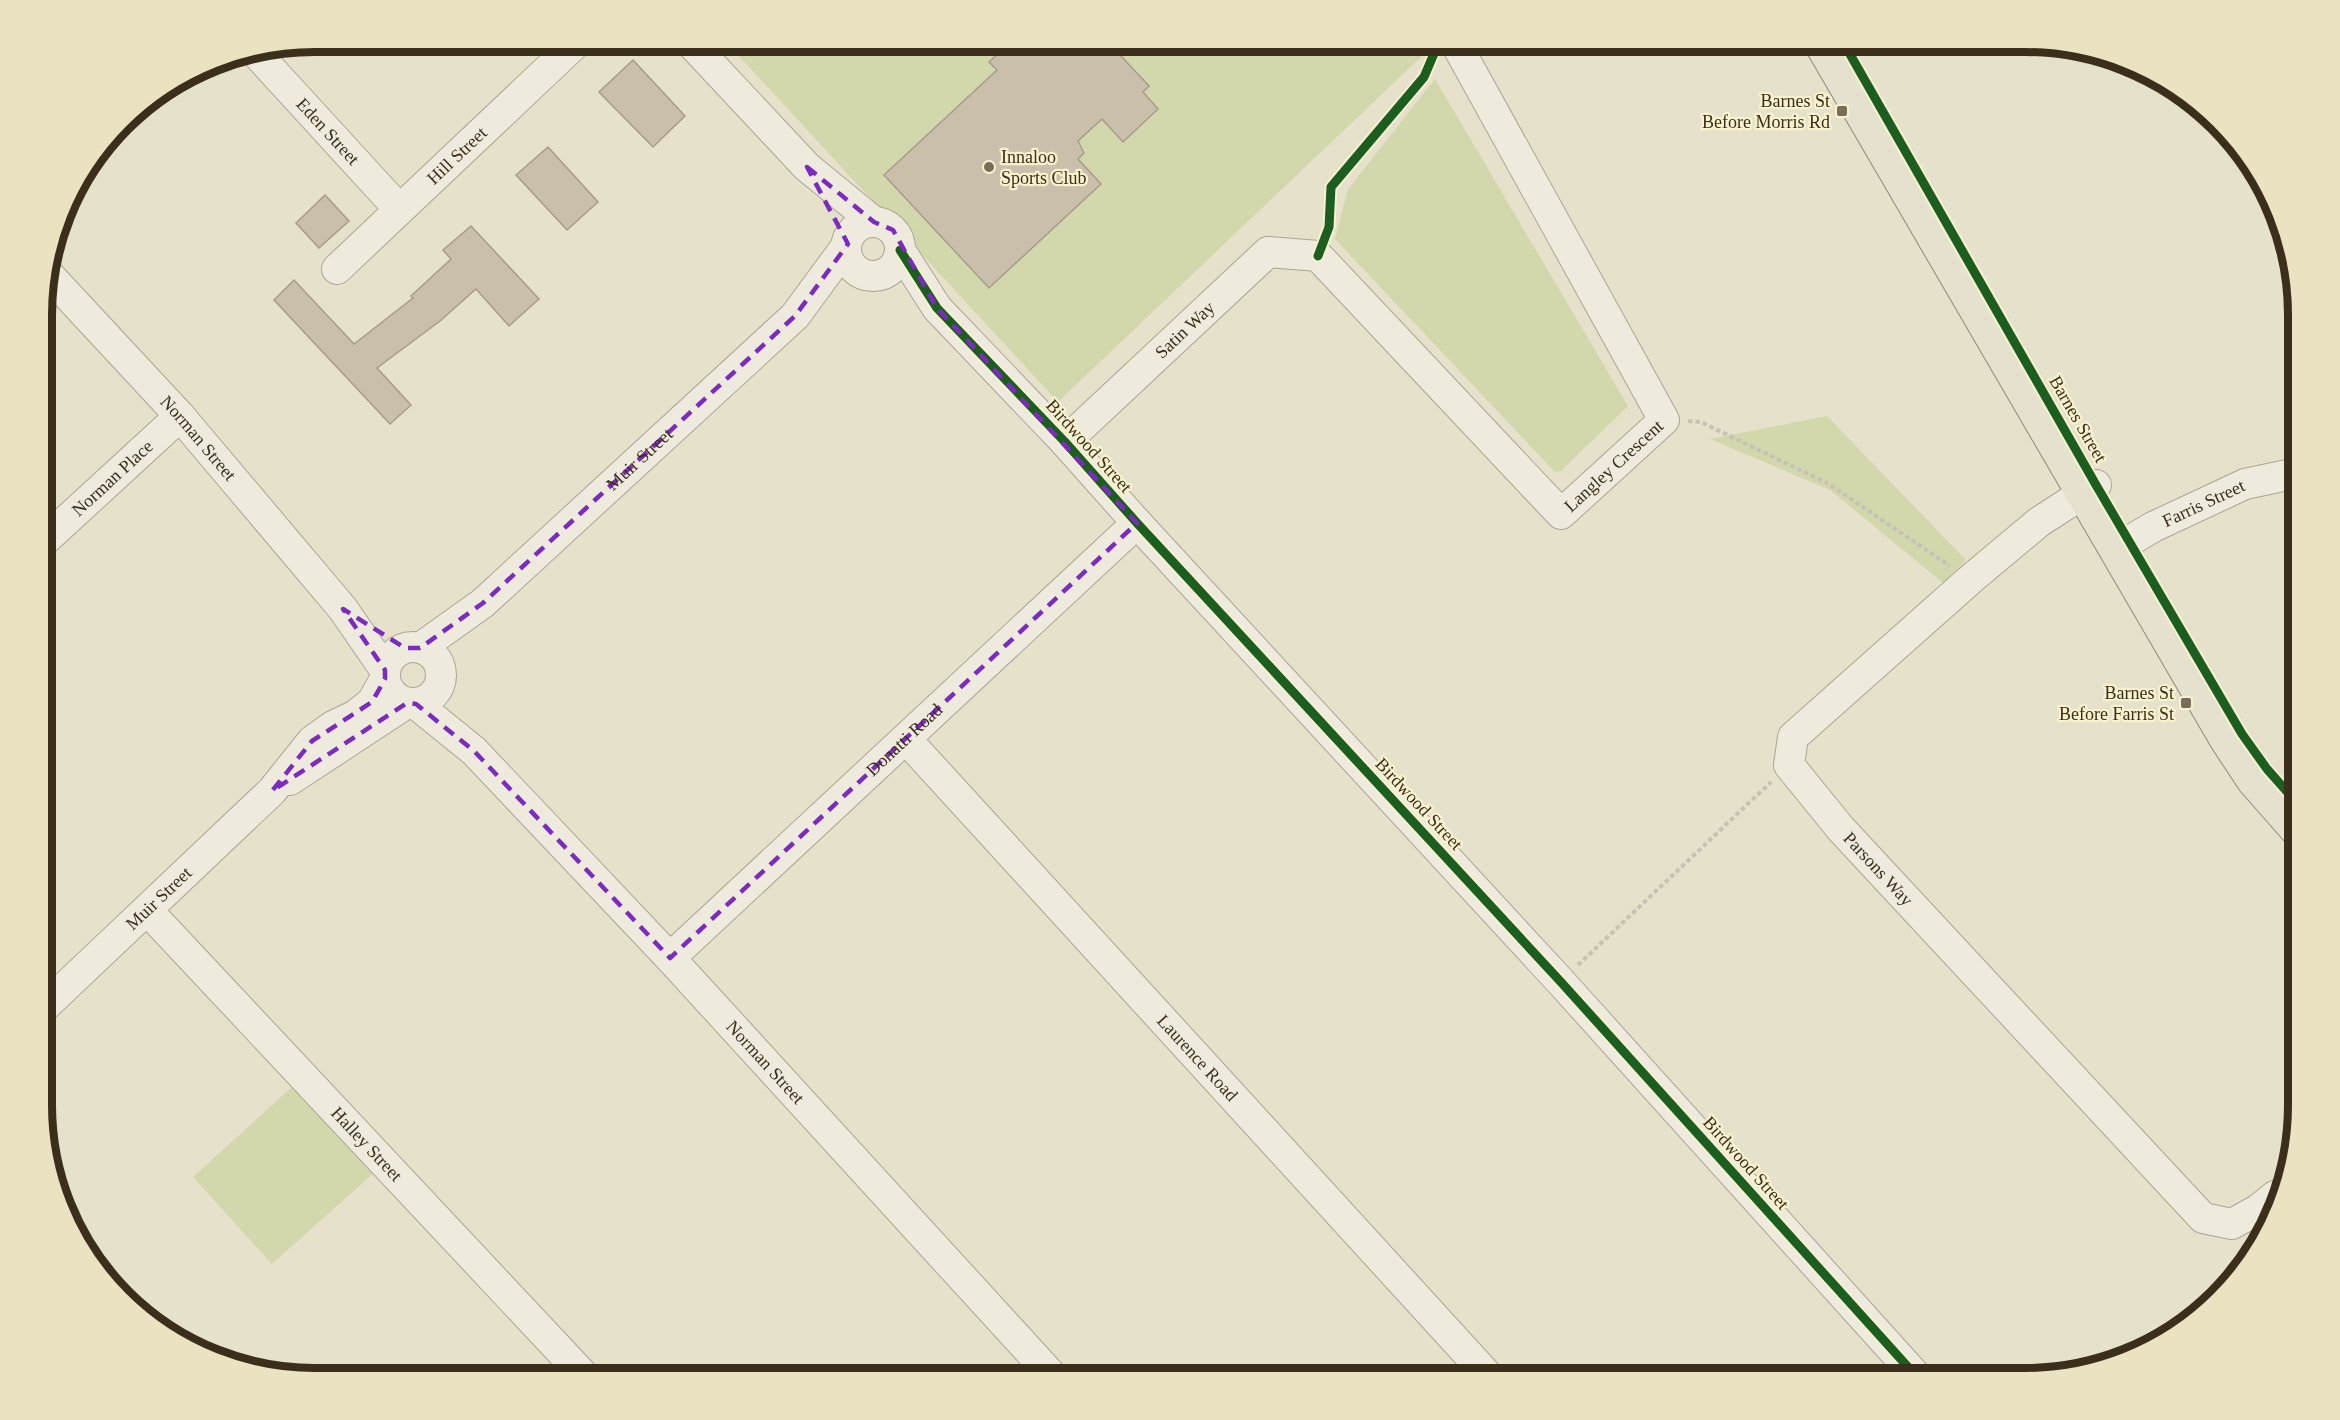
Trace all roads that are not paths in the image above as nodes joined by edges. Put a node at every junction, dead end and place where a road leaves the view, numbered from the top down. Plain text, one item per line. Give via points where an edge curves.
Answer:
1 (566, 52) edge
2 (699, 52) edge
3 (1461, 52) edge
4 (1826, 52) edge
5 (1849, 52) edge
6 (261, 59) edge
7 (807, 167) junction
8 (399, 209) junction
9 (874, 222) junction
10 (846, 244) junction
11 (900, 250) junction
12 (1318, 256) joint
13 (338, 269) dead end
14 (872, 275) junction
15 (55, 282) edge
16 (937, 308) junction
17 (795, 316) junction
18 (180, 417) junction
19 (1065, 442) junction
20 (2288, 474) edge
21 (2090, 490) junction
22 (1137, 523) junction
23 (52, 533) edge
24 (2123, 545) junction
25 (483, 603) junction
26 (343, 609) junction
27 (412, 648) junction
28 (385, 674) junction
29 (441, 679) junction
30 (412, 703) junction
31 (906, 739) junction
32 (474, 751) junction
33 (272, 791) junction
34 (2288, 793) edge
35 (2288, 820) edge
36 (147, 910) junction
37 (670, 958) junction
38 (52, 999) edge
39 (2269, 1201) edge
40 (577, 1368) edge
41 (1045, 1368) edge
42 (1481, 1368) edge
43 (1909, 1368) edge

1 - 8 street, Hill Street
2 - 7 street
3 - 12 street, Langley Crescent via 1664,420 1561,514
4 - 21 main road, Barnes Street
5 - 21 main road, Barnes Street
6 - 8 street, Eden Street
7 - 9 street
7 - 10 street
8 - 13 street, Hill Street
9 - 10 street via 854,229
9 - 11 street via 893,230
10 - 14 street via 853,267
10 - 17 street, Muir Street
11 - 14 street via 896,263 886,273
11 - 16 street, Birdwood Street
12 - 19 street, Satin Way via 1268,252
14 - 16 street, Birdwood Street
14 - 17 street, Muir Street
15 - 18 street, Norman Street
16 - 19 street, Birdwood Street
17 - 25 street, Muir Street
18 - 23 street, Norman Place
18 - 26 street, Norman Street
19 - 22 street, Birdwood Street
20 - 24 street, Farris Street via 2244,484
21 - 24 main road, Barnes Street
21 - 39 street, Parsons Way via 2039,522 1793,737 1789,765 1841,829 2203,1218 2232,1224
22 - 31 street, Donatti Road
22 - 43 street, Birdwood Street via 1560,981
24 - 34 main road, Barnes Street via 2242,734
24 - 35 main road, Barnes Street via 2226,739 2253,780
25 - 27 street, Muir Street
25 - 29 street, Muir Street
26 - 27 street, Norman Street
26 - 28 street, Norman Street
27 - 28 street via 392,656
27 - 29 street via 426,650 436,659
28 - 30 street via 392,694
28 - 33 street, Muir Street via 372,702 312,741
29 - 30 street via 431,698
29 - 32 street, Norman Street
30 - 32 street, Norman Street
30 - 33 street, Muir Street
31 - 37 street, Donatti Road
31 - 42 street, Laurence Road
32 - 37 street, Norman Street
33 - 36 street, Muir Street
36 - 38 street, Muir Street
36 - 40 street, Halley Street
37 - 41 street, Norman Street

